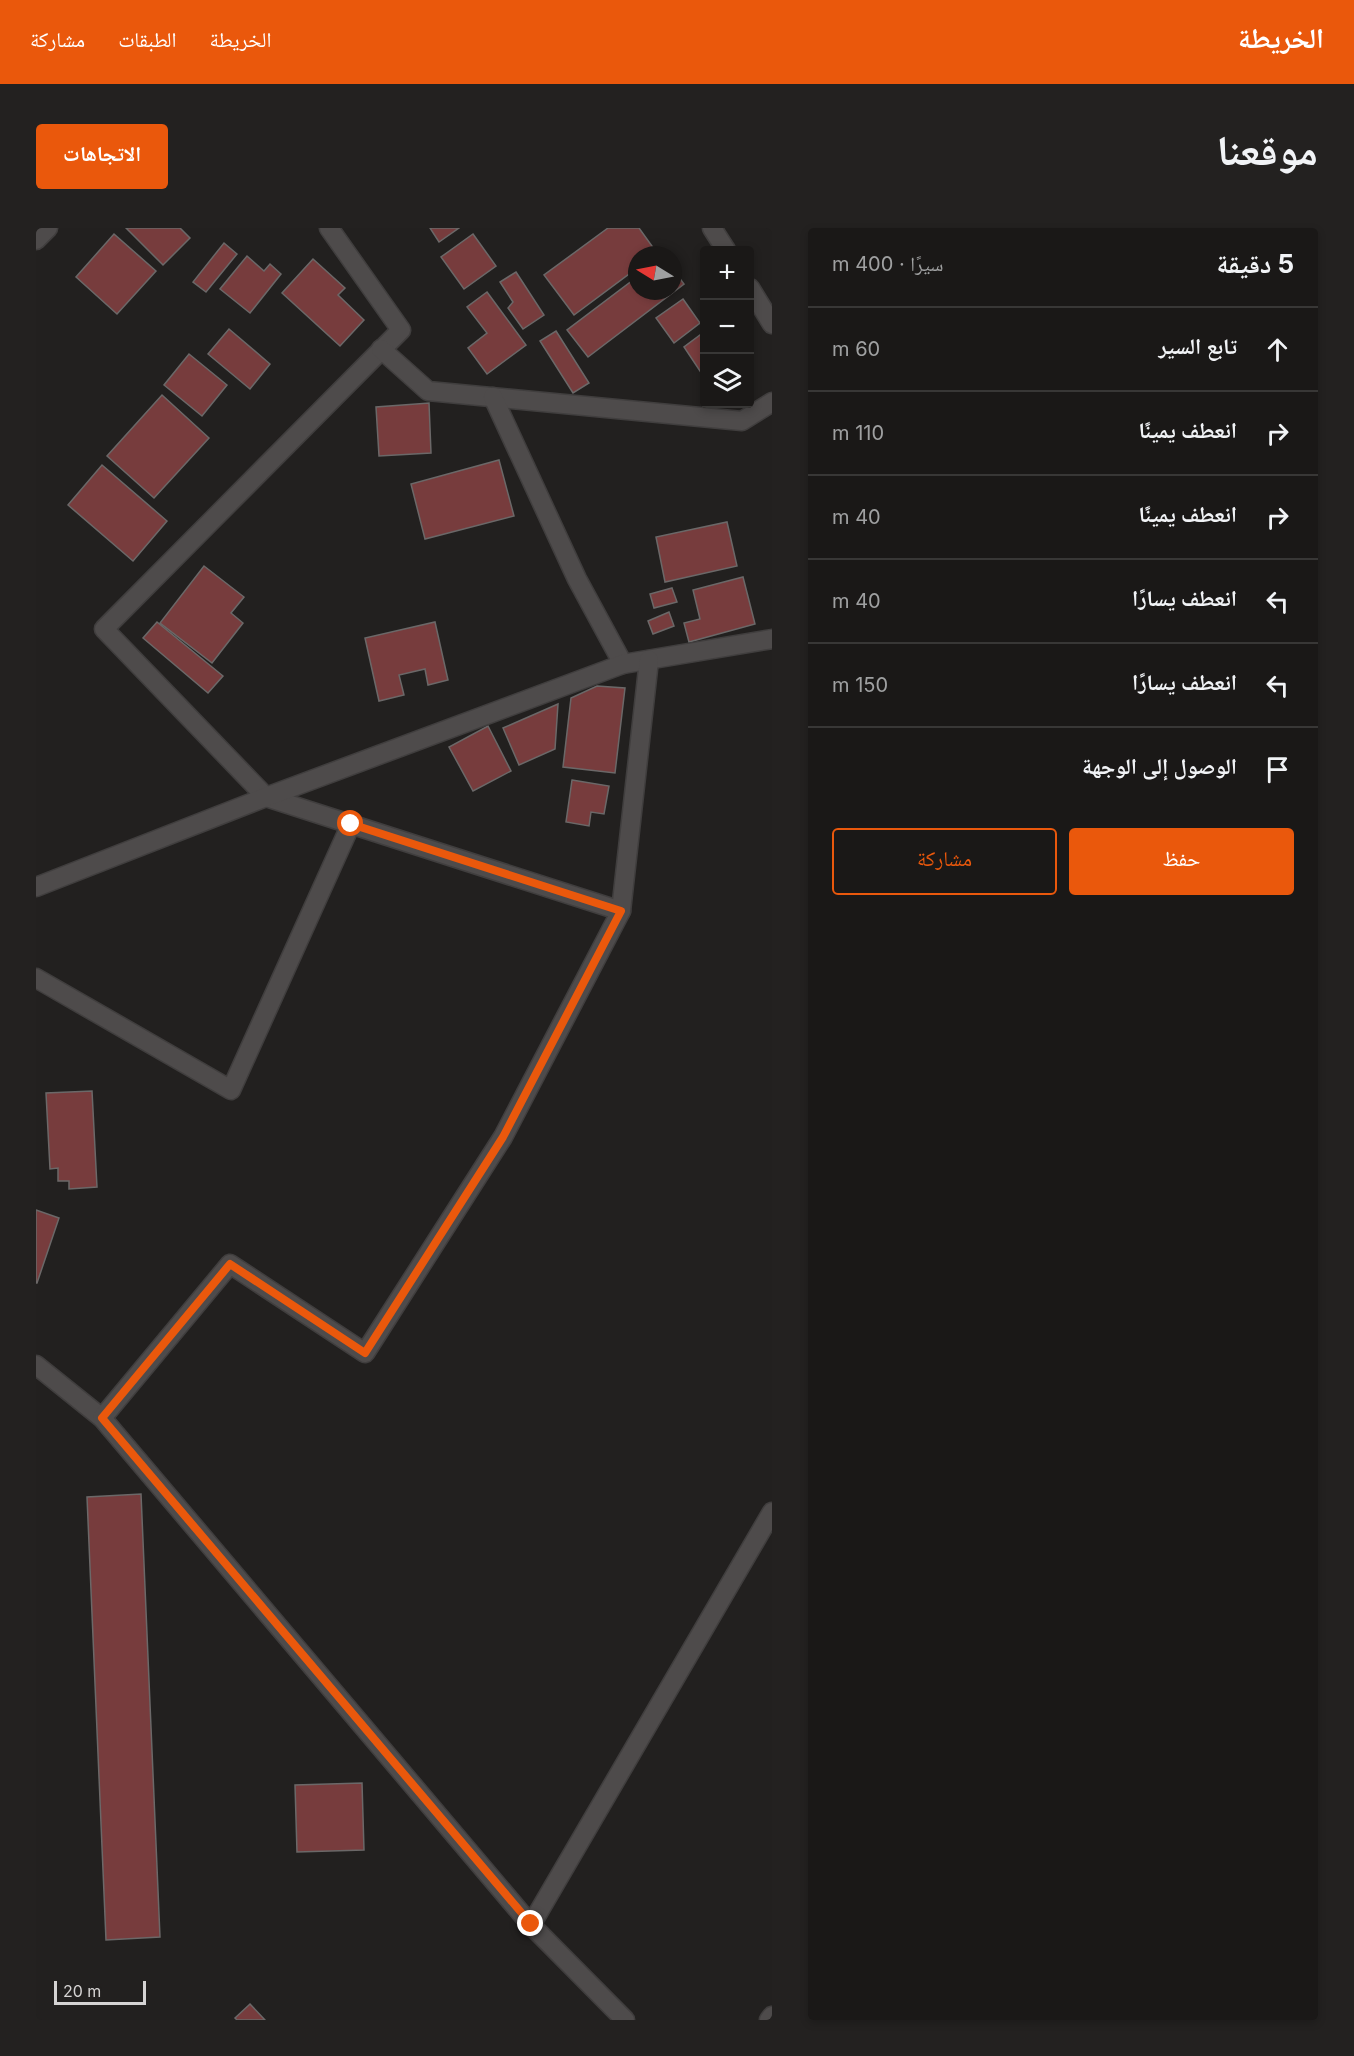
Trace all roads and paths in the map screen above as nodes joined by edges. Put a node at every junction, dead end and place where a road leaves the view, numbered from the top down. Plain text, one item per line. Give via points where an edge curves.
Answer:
1 (48, 228) edge
2 (329, 228) edge
3 (712, 228) edge
4 (36, 240) edge
5 (723, 246) edge
6 (754, 295) edge
7 (772, 324) edge
8 (381, 349) junction
9 (493, 397) junction
10 (772, 402) edge
11 (772, 639) edge
12 (648, 660) junction
13 (622, 664) junction
14 (266, 797) junction
15 (351, 824) junction
16 (36, 887) edge
17 (621, 911) junction
18 (36, 978) edge
19 (36, 1365) edge
20 (102, 1418) junction
21 (772, 1512) edge
22 (531, 1924) junction
23 (772, 2016) edge
24 (625, 2020) edge
25 (769, 2020) edge

1 - 4 street
2 - 8 street via 400,330
3 - 5 street
6 - 7 street
8 - 9 street via 428,391
8 - 14 street via 104,629
9 - 10 street via 742,421
9 - 13 street via 577,579
11 - 12 street
12 - 13 street
12 - 17 street
13 - 14 street
14 - 15 street
14 - 16 street
15 - 17 street
15 - 18 street via 231,1090
17 - 20 street via 503,1137 365,1353 230,1264
19 - 20 street
20 - 22 street
21 - 22 street
22 - 24 street
23 - 25 street

